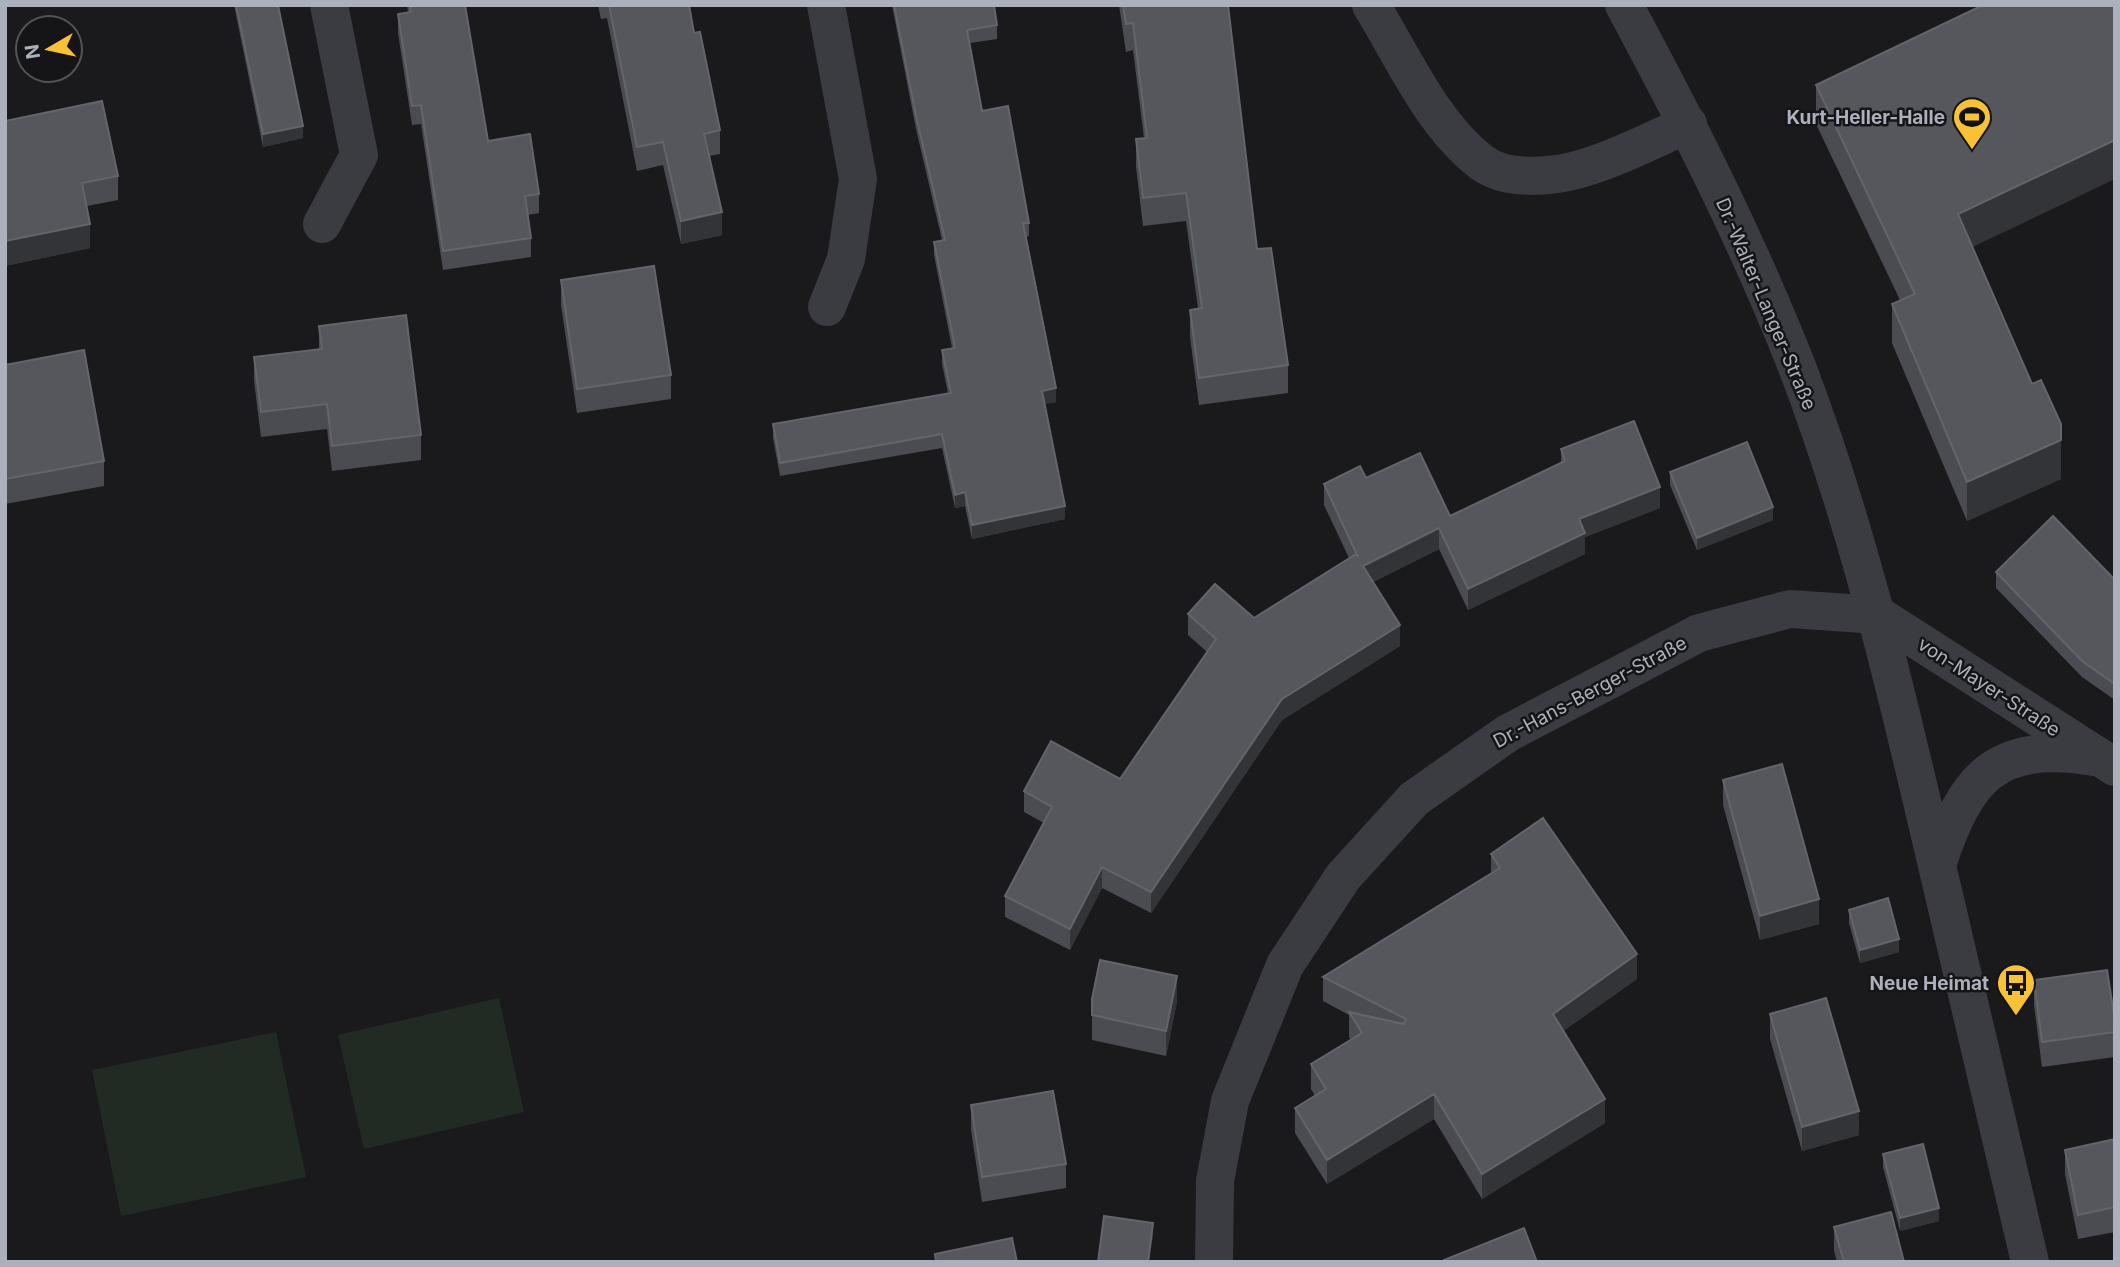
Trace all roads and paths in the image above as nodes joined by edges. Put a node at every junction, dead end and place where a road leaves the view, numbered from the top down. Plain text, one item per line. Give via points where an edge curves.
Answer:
1 (329, 5) edge
2 (826, 5) edge
3 (1371, 5) edge
4 (1624, 5) edge
5 (1688, 124) junction
6 (322, 224) dead end
7 (827, 307) dead end
8 (1878, 615) junction
9 (2108, 763) edge
10 (1937, 865) junction
11 (1214, 1262) edge
12 (2030, 1262) edge

1 - 6 street via 359,155
2 - 7 street via 858,179 846,259
3 - 5 street via 1440,118 1482,162 1500,171 1550,175 1611,158
4 - 5 street, Dr.-Walter-Langer-Straße
5 - 8 street, Dr.-Walter-Langer-Straße via 1798,371
8 - 9 street, von-Mayer-Straße
8 - 10 street
8 - 11 street, Dr.-Hans-Berger-Straße via 1790,609 1699,633 1508,733 1414,799 1343,877 1285,965 1230,1101 1215,1181
9 - 10 street, von-Mayer-Straße via 2057,751 2010,760 1986,772 1953,817
10 - 12 street

